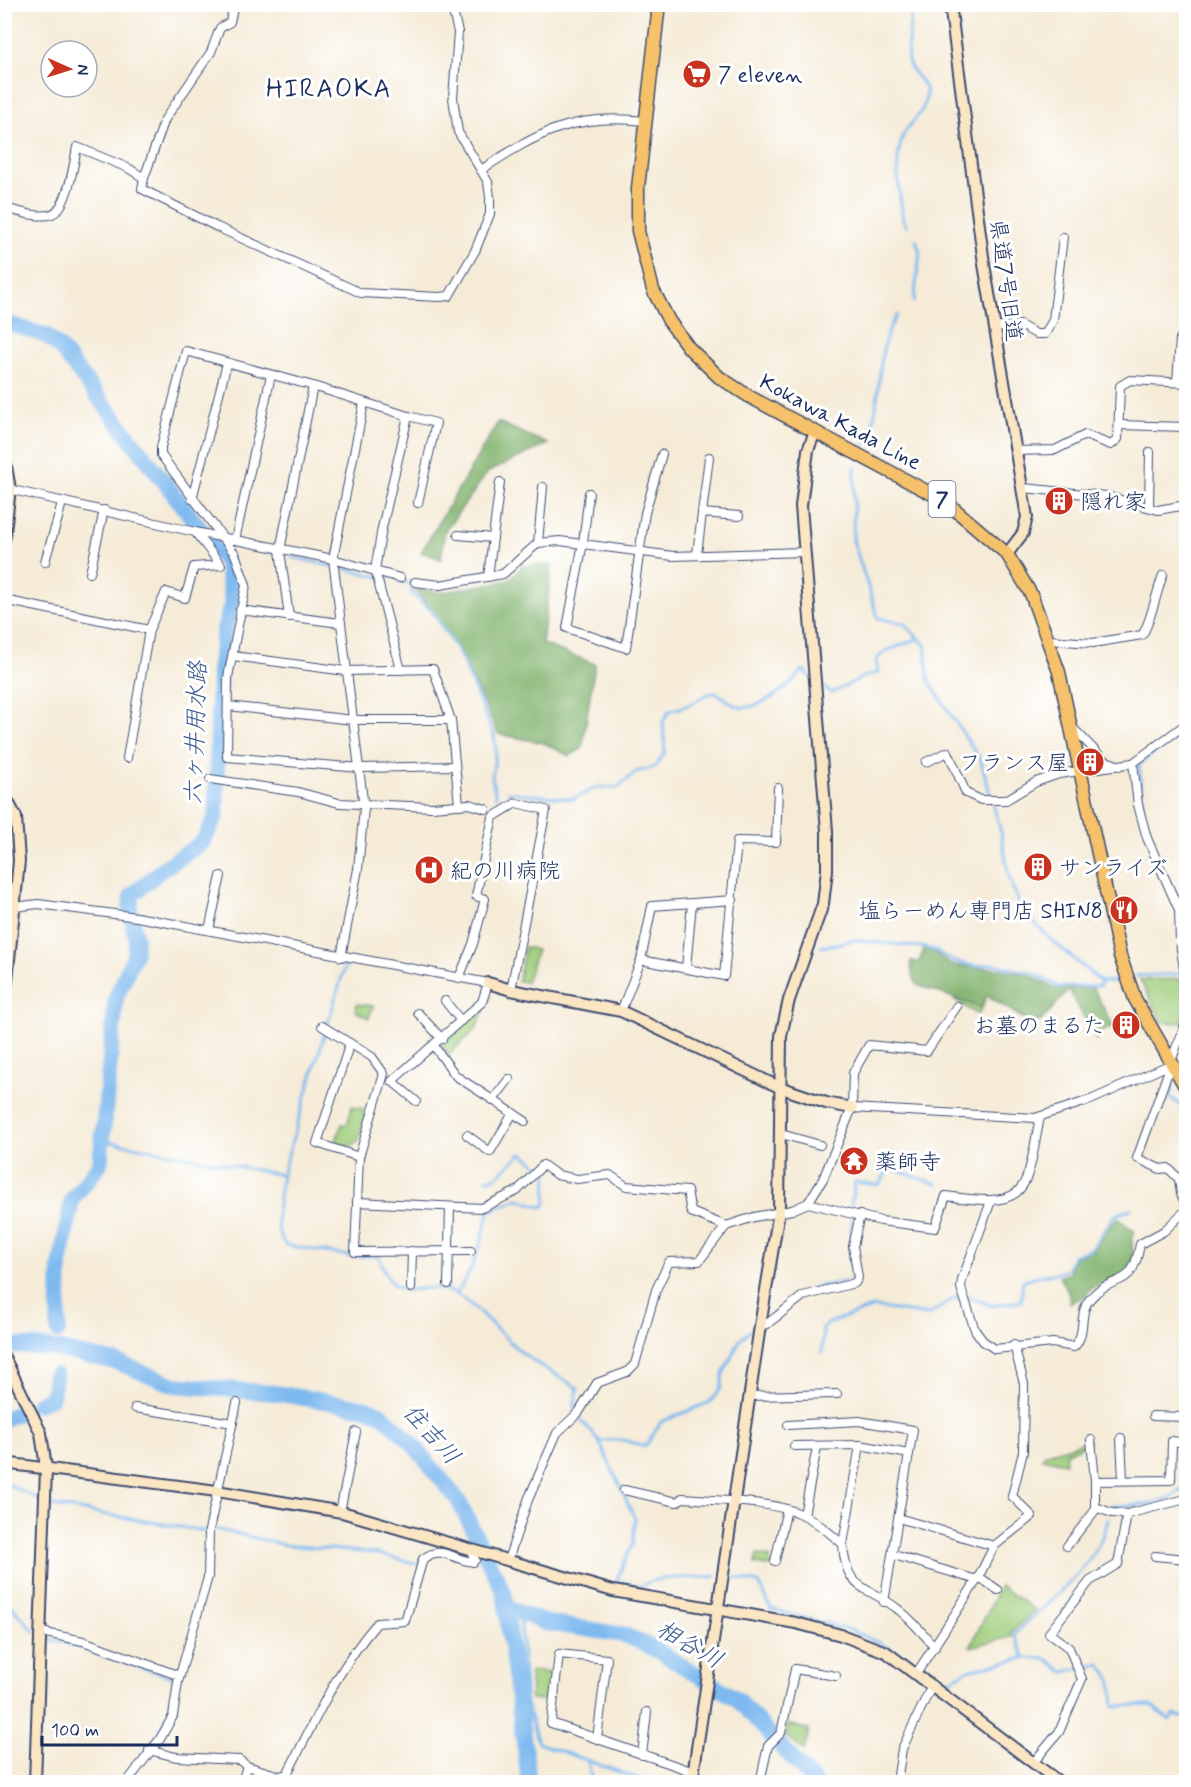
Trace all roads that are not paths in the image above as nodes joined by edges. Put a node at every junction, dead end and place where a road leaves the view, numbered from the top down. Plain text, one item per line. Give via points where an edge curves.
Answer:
1 (234, 4) edge
2 (451, 4) edge
3 (659, 4) edge
4 (950, 4) edge
5 (645, 121) junction
6 (481, 170) junction
7 (144, 178) junction
8 (4, 208) edge
9 (1063, 237) dead end
10 (994, 328) junction
11 (1186, 339) edge
12 (227, 363) junction
13 (271, 375) junction
14 (1177, 382) junction
15 (1186, 382) edge
16 (313, 386) junction
17 (364, 403) junction
18 (408, 416) junction
19 (1119, 425) junction
20 (1186, 427) edge
21 (815, 432) junction
22 (1015, 451) junction
23 (1150, 452) dead end
24 (662, 454) dead end
25 (4, 455) edge
26 (709, 457) dead end
27 (500, 482) dead end
28 (543, 487) dead end
29 (1023, 488) junction
30 (7, 489) edge
31 (589, 493) dead end
32 (192, 499) junction
33 (62, 501) junction
34 (418, 503) dead end
35 (1186, 505) edge
36 (1149, 507) junction
37 (104, 510) junction
38 (702, 513) junction
39 (739, 516) dead end
40 (195, 532) junction
41 (458, 535) dead end
42 (220, 536) junction
43 (493, 538) junction
44 (4, 540) edge
45 (235, 540) junction
46 (538, 543) junction
47 (583, 543) junction
48 (280, 550) junction
49 (641, 551) junction
50 (804, 552) junction
51 (697, 554) junction
52 (1007, 554) junction
53 (333, 559) junction
54 (45, 562) dead end
55 (375, 570) junction
56 (90, 573) dead end
57 (1163, 575) dead end
58 (488, 577) junction
59 (400, 579) dead end
60 (415, 582) dead end
61 (4, 600) edge
62 (240, 610) junction
63 (289, 616) junction
64 (340, 623) junction
65 (149, 630) junction
66 (1048, 640) junction
67 (233, 656) junction
68 (401, 670) junction
69 (346, 671) junction
70 (228, 706) junction
71 (353, 720) junction
72 (451, 720) junction
73 (1186, 724) edge
74 (1071, 726) junction
75 (127, 758) dead end
76 (926, 762) dead end
77 (1133, 763) junction
78 (455, 766) junction
79 (1119, 766) junction
80 (360, 768) junction
81 (1080, 772) junction
82 (210, 779) dead end
83 (778, 788) dead end
84 (4, 794) edge
85 (363, 803) junction
86 (459, 805) junction
87 (486, 809) dead end
88 (221, 876) dead end
89 (733, 900) junction
90 (692, 903) junction
91 (10, 908) edge
92 (209, 930) junction
93 (341, 957) junction
94 (641, 960) junction
95 (686, 969) junction
96 (459, 978) junction
97 (488, 983) junction
98 (1186, 983) edge
99 (511, 990) junction
100 (445, 1001) dead end
101 (957, 1006) dead end
102 (4, 1009) edge
103 (621, 1011) junction
104 (418, 1013) dead end
105 (461, 1021) junction
106 (1186, 1022) edge
107 (322, 1026) dead end
108 (442, 1039) junction
109 (350, 1043) junction
110 (434, 1046) junction
111 (1171, 1064) junction
112 (509, 1079) dead end
113 (779, 1087) junction
114 (1186, 1088) edge
115 (493, 1100) junction
116 (416, 1101) dead end
117 (852, 1108) junction
118 (513, 1113) junction
119 (1040, 1117) junction
120 (525, 1121) dead end
121 (781, 1134) junction
122 (467, 1135) dead end
123 (820, 1146) dead end
124 (358, 1157) junction
125 (991, 1201) junction
126 (357, 1202) junction
127 (808, 1203) junction
128 (1186, 1205) edge
129 (450, 1207) junction
130 (1186, 1210) edge
131 (779, 1211) junction
132 (860, 1215) junction
133 (726, 1226) junction
134 (412, 1251) junction
135 (449, 1251) junction
136 (471, 1251) dead end
137 (448, 1284) dead end
138 (411, 1288) dead end
139 (760, 1326) junction
140 (1014, 1345) junction
141 (4, 1357) edge
142 (837, 1394) dead end
143 (750, 1396) junction
144 (237, 1403) dead end
145 (135, 1407) dead end
146 (1186, 1408) edge
147 (1154, 1416) dead end
148 (233, 1423) junction
149 (788, 1425) dead end
150 (356, 1432) dead end
151 (1121, 1438) dead end
152 (1091, 1440) dead end
153 (1186, 1443) edge
154 (860, 1445) junction
155 (794, 1446) dead end
156 (818, 1447) junction
157 (909, 1454) junction
158 (4, 1463) edge
159 (46, 1468) junction
160 (1123, 1480) junction
161 (1095, 1481) junction
162 (624, 1490) dead end
163 (217, 1491) junction
164 (1186, 1499) edge
165 (734, 1503) junction
166 (1097, 1508) junction
167 (787, 1509) junction
168 (340, 1512) junction
169 (1127, 1514) junction
170 (804, 1515) junction
171 (898, 1518) junction
172 (843, 1544) junction
173 (994, 1546) junction
174 (1067, 1546) dead end
175 (472, 1550) junction
176 (894, 1555) junction
177 (1155, 1556) dead end
178 (1186, 1559) edge
179 (508, 1560) junction
180 (775, 1561) dead end
181 (978, 1579) junction
182 (998, 1590) dead end
183 (884, 1602) junction
184 (718, 1610) junction
185 (41, 1632) junction
186 (935, 1647) junction
187 (916, 1674) junction
188 (180, 1676) junction
189 (836, 1676) dead end
190 (932, 1685) junction
191 (647, 1712) dead end
192 (597, 1739) junction
193 (149, 1750) junction
194 (642, 1755) junction
195 (1033, 1763) junction
196 (247, 1766) junction
197 (287, 1774) junction
198 (693, 1778) edge
199 (34, 1782) edge
200 (127, 1782) edge
201 (242, 1782) edge
202 (291, 1782) edge
203 (708, 1782) edge
204 (760, 1782) edge
205 (897, 1782) edge
206 (1059, 1782) edge

1 - 7 street via 230,22 220,28 211,52 165,119
2 - 6 street via 458,32 453,98 458,132
3 - 5 main road, Kokawa Kada Line / 7
4 - 10 street, 県道7号旧道
5 - 6 street via 605,118 548,130
5 - 21 main road, Kokawa Kada Line / 7 via 638,231 653,290 669,321 689,348 719,377
6 - 7 street via 488,182 490,214 475,251 448,296 439,297 361,293 142,189
7 - 8 street via 77,147 62,205 52,214
9 - 10 street via 1053,320 1045,334 1036,334 1020,325
10 - 22 street, 県道7号旧道
11 - 14 street via 1180,339
12 - 13 street
12 - 32 street
12 - 32 street via 186,351 164,436 161,455
13 - 16 street
13 - 45 street
14 - 15 street
14 - 19 street via 1130,380 1120,386
16 - 17 street
16 - 48 street
17 - 18 street
17 - 53 street
18 - 34 street via 436,423
18 - 55 street
19 - 20 street
19 - 22 street via 1118,439 1112,445 1085,435 1054,450
21 - 50 street via 803,477
21 - 52 main road, Kokawa Kada Line / 7 via 945,501
22 - 29 street, 県道7号旧道
23 - 36 street
24 - 49 street via 645,513
25 - 30 street
26 - 38 street
27 - 43 street
28 - 46 street
29 - 36 street via 1075,491
29 - 52 street, 県道7号旧道 via 1027,517 1023,533
30 - 33 street
30 - 44 street
31 - 47 street
32 - 42 street
33 - 37 street
33 - 54 street
35 - 36 street via 1158,510
37 - 40 street
37 - 56 street
38 - 39 street
38 - 51 street
40 - 42 street
40 - 65 street via 221,565 194,567 185,598 166,592
41 - 43 street
42 - 45 street
42 - 62 street via 236,554 243,573 246,585
43 - 58 street
45 - 48 street
46 - 47 street
46 - 58 street via 503,574
47 - 49 street
47 - 49 street via 567,628 626,648
48 - 53 street
48 - 63 street
49 - 51 street via 673,556
50 - 51 street
50 - 113 street via 827,870 823,904 781,1036
52 - 66 main road, Kokawa Kada Line / 7 via 1031,594
53 - 55 street
53 - 64 street
55 - 59 street
55 - 68 street
57 - 66 street via 1148,628 1142,635 1093,643
58 - 60 street via 440,585
61 - 65 street
62 - 63 street
62 - 67 street
63 - 64 street
64 - 69 street
65 - 75 street
66 - 74 main road, Kokawa Kada Line / 7
67 - 69 street
67 - 70 street
68 - 69 street
68 - 72 street via 433,669
69 - 71 street
70 - 71 street
70 - 80 street via 227,757
71 - 72 street
71 - 80 street
72 - 78 street
73 - 77 street
74 - 79 street via 1104,760
74 - 81 main road, Kokawa Kada Line / 7
76 - 81 street via 948,752 966,793 992,800 1006,800 1059,774
77 - 79 street
77 - 98 street via 1147,838 1179,910
78 - 80 street
78 - 86 street
79 - 81 street
80 - 85 street
81 - 111 main road, Kokawa Kada Line / 7 via 1120,956 1135,999
82 - 85 street via 298,792 339,803
83 - 89 street via 776,842 737,841
84 - 91 street via 16,817 18,835
85 - 86 street
85 - 93 street via 358,869
86 - 87 street
88 - 92 street
89 - 90 street
89 - 95 street via 724,976
90 - 94 street via 652,906
90 - 95 street
91 - 92 street via 38,904
91 - 102 street
92 - 93 street
93 - 96 street
94 - 95 street
94 - 103 street
96 - 97 street
96 - 99 street via 486,899 476,896 493,817 516,803 546,810
97 - 99 street
97 - 105 street via 482,1002
99 - 103 street
100 - 105 street
101 - 117 street via 927,1051 869,1045 853,1073
103 - 113 street
104 - 108 street
105 - 108 street
106 - 111 street via 1181,1040 1173,1049
107 - 109 street
108 - 110 street
109 - 124 street via 372,1056 384,1074
109 - 124 street via 317,1143
110 - 115 street via 456,1076
110 - 116 street via 392,1081
111 - 114 main road, Kokawa Kada Line / 7
111 - 119 street
111 - 128 street via 1137,1158 1177,1175
112 - 115 street
113 - 117 street
113 - 121 street
115 - 118 street
117 - 119 street
117 - 127 street via 823,1179
118 - 120 street
118 - 122 street via 490,1152
119 - 125 street via 1029,1173 1021,1191
121 - 123 street
121 - 131 street
124 - 126 street
125 - 132 street via 946,1196 935,1228
125 - 140 street via 961,1288 975,1330 983,1341 995,1349
126 - 129 street
126 - 134 street via 355,1252
127 - 131 street
127 - 132 street
129 - 133 street via 483,1208 517,1191 543,1165 557,1175 577,1179 610,1175 626,1185 687,1191 691,1212
129 - 135 street
130 - 140 street via 1164,1231 1140,1245 1137,1265 1127,1278 1096,1292 1087,1302 1081,1340 1074,1347 1053,1342
131 - 133 street
131 - 139 street
132 - 139 street via 853,1246 858,1278 855,1283 803,1296
133 - 179 street via 699,1261 669,1262 656,1290 635,1364 627,1372 597,1383 551,1444
134 - 135 street
134 - 138 street
135 - 136 street
135 - 137 street
139 - 143 street
140 - 173 street via 1024,1384 1023,1452 1012,1496 1032,1516
141 - 159 street via 41,1433
142 - 143 street
143 - 165 street
144 - 148 street
145 - 148 street
146 - 147 street via 1184,1417
148 - 163 street
149 - 157 street via 859,1421 913,1431
150 - 168 street
151 - 160 street
152 - 161 street
153 - 160 street via 1172,1441 1171,1480
154 - 156 street
154 - 157 street
154 - 172 street
155 - 156 street
156 - 170 street
157 - 171 street
158 - 159 street
159 - 163 street
159 - 185 street
160 - 161 street
161 - 166 street
162 - 165 street via 677,1502 682,1498
163 - 168 street
163 - 188 street via 209,1530 208,1577
164 - 169 street
165 - 167 street
165 - 184 street
166 - 169 street
166 - 174 street
167 - 170 street
167 - 180 street
168 - 175 street
169 - 195 street via 1118,1564 1090,1581 1049,1633 1068,1648 1082,1679 1059,1732
170 - 172 street
171 - 173 street
171 - 176 street
172 - 183 street via 844,1564 854,1582
173 - 181 street
175 - 179 street
175 - 197 street via 473,1562 441,1551 431,1552 423,1559 405,1621 377,1623 363,1640 314,1716
176 - 181 street
176 - 183 street
177 - 178 street
179 - 184 street via 613,1591
181 - 182 street
181 - 186 street
183 - 186 street via 898,1609
184 - 187 street via 841,1635 886,1652
184 - 198 street
185 - 188 street via 83,1641
185 - 199 street
186 - 187 street
187 - 190 street
188 - 193 street via 173,1716
189 - 204 street via 795,1669 782,1733 768,1746
190 - 195 street
190 - 205 street via 902,1749
191 - 194 street
192 - 192 street via 551,1723 559,1654 607,1659
192 - 194 street
193 - 196 street via 176,1757 239,1760
193 - 200 street
194 - 198 street
195 - 206 street
196 - 197 street via 280,1776
196 - 201 street
197 - 202 street
198 - 203 street

